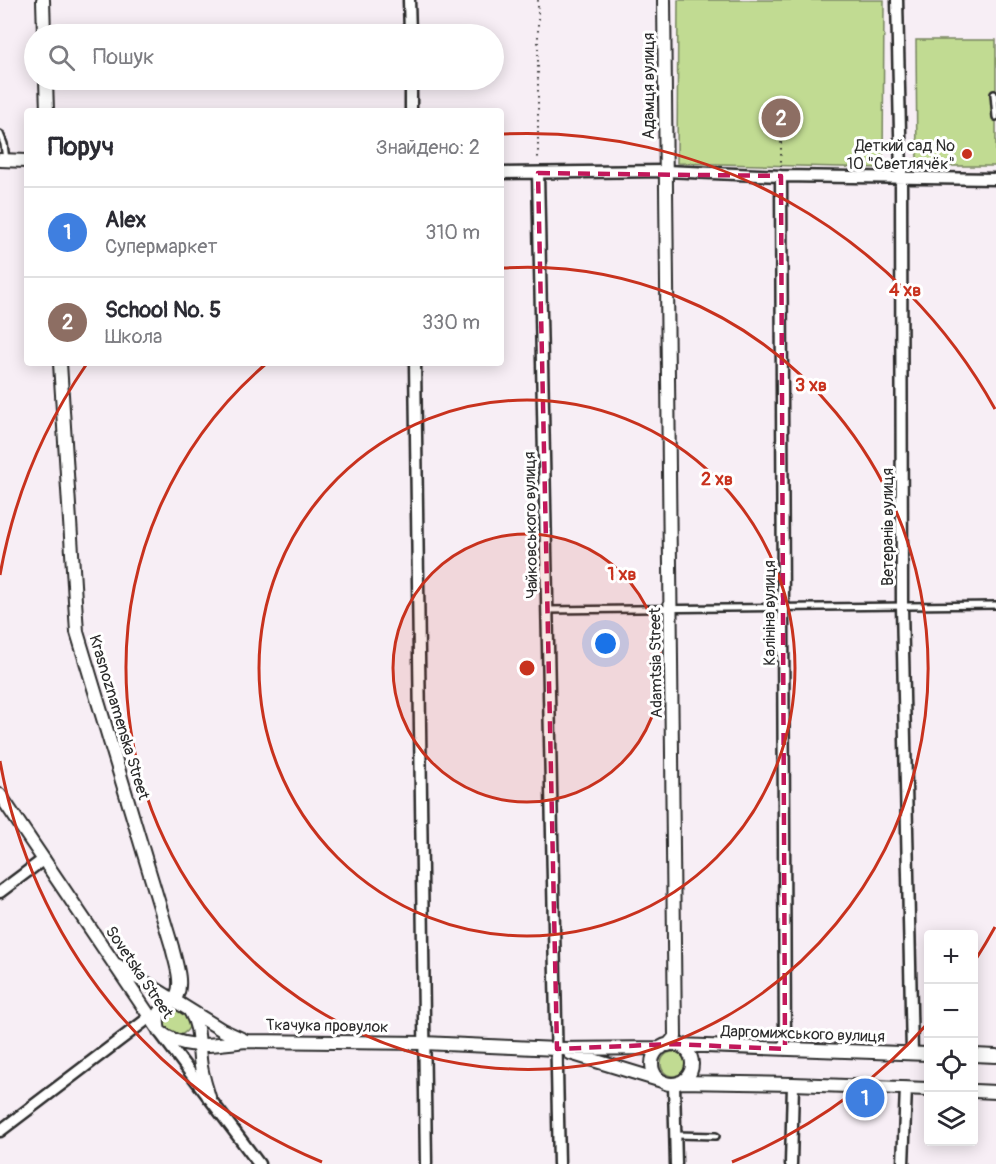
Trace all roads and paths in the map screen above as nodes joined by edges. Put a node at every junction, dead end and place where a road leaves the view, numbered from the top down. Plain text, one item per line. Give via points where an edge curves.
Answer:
1 (43, 0) edge
2 (409, 0) edge
3 (538, 0) edge
4 (664, 0) edge
5 (897, 0) edge
6 (44, 24) edge
7 (410, 24) edge
8 (46, 90) edge
9 (411, 90) edge
10 (994, 94) dead end
11 (47, 108) edge
12 (411, 108) edge
13 (996, 117) edge
14 (781, 118) dead end
15 (0, 134) edge
16 (3, 160) edge
17 (24, 161) edge
18 (665, 171) junction
19 (504, 173) edge
20 (538, 173) junction
21 (781, 176) junction
22 (900, 176) junction
23 (996, 179) edge
24 (60, 366) edge
25 (415, 366) edge
26 (996, 605) edge
27 (785, 606) junction
28 (902, 606) junction
29 (671, 608) junction
30 (547, 610) junction
31 (0, 795) edge
32 (44, 859) junction
33 (0, 892) edge
34 (117, 965) junction
35 (174, 1000) junction
36 (190, 1011) junction
37 (150, 1017) junction
38 (159, 1031) junction
39 (246, 1041) junction
40 (423, 1043) junction
41 (200, 1045) junction
42 (669, 1046) junction
43 (557, 1049) junction
44 (785, 1049) junction
45 (912, 1053) junction
46 (924, 1054) edge
47 (978, 1056) edge
48 (996, 1056) edge
49 (662, 1081) junction
50 (677, 1083) junction
51 (793, 1084) junction
52 (906, 1088) junction
53 (924, 1089) edge
54 (978, 1091) edge
55 (996, 1092) edge
56 (210, 1097) junction
57 (0, 1131) edge
58 (676, 1135) junction
59 (716, 1136) dead end
60 (259, 1164) edge
61 (426, 1164) edge
62 (560, 1164) edge
63 (676, 1164) edge
64 (791, 1164) edge
65 (903, 1164) edge

1 - 6 street
2 - 7 street
3 - 20 path
4 - 18 street, Адамця вулиця
5 - 22 street, Ветеранів вулиця
8 - 11 street
9 - 12 street
10 - 13 lane
14 - 21 path
15 - 16 lane
16 - 17 street
18 - 20 street
18 - 21 street
18 - 29 street, Adamtsia Street
19 - 20 street
20 - 30 street, Чайковського вулиця
21 - 22 street
21 - 27 street, Калініна вулиця
22 - 23 street
22 - 28 street, Ветеранів вулиця
24 - 35 street, Krasnoznamenska Street via 77,632 172,947 179,988
25 - 40 street
26 - 28 lane
27 - 28 lane
27 - 29 lane
27 - 44 street, Калініна вулиця
28 - 45 street, Ветеранів вулиця
29 - 30 lane
29 - 42 street, Adamtsia Street via 675,1037
30 - 43 street, Чайковського вулиця
31 - 32 street, Sovetska Street
32 - 33 street
32 - 34 street, Sovetska Street
34 - 35 street, Ткачука провулок
34 - 37 street, Sovetska Street
35 - 36 street, Ткачука провулок
35 - 38 street via 159,1013
36 - 39 street, Ткачука провулок
36 - 41 street
37 - 38 street, Sovetska Street
37 - 57 street
38 - 41 street via 176,1042
38 - 56 street, Sovetska Street
39 - 40 street, Ткачука провулок
39 - 41 street
40 - 43 street, Ткачука провулок
40 - 61 street
41 - 56 street via 201,1067
42 - 43 street, Даргомижського вулиця
42 - 44 street, Даргомижського вулиця
42 - 49 street via 656,1052 652,1065
42 - 50 street via 687,1052 692,1063 689,1074
43 - 49 street
43 - 62 street, Чайковського вулиця
44 - 45 street, Даргомижського вулиця
45 - 46 street, Даргомижського вулиця
47 - 48 street
49 - 50 street
50 - 51 street
50 - 58 street
51 - 52 street
51 - 64 street
52 - 53 street
52 - 65 street
54 - 55 street
56 - 60 street, Sovetska Street
58 - 59 lane
58 - 63 street

